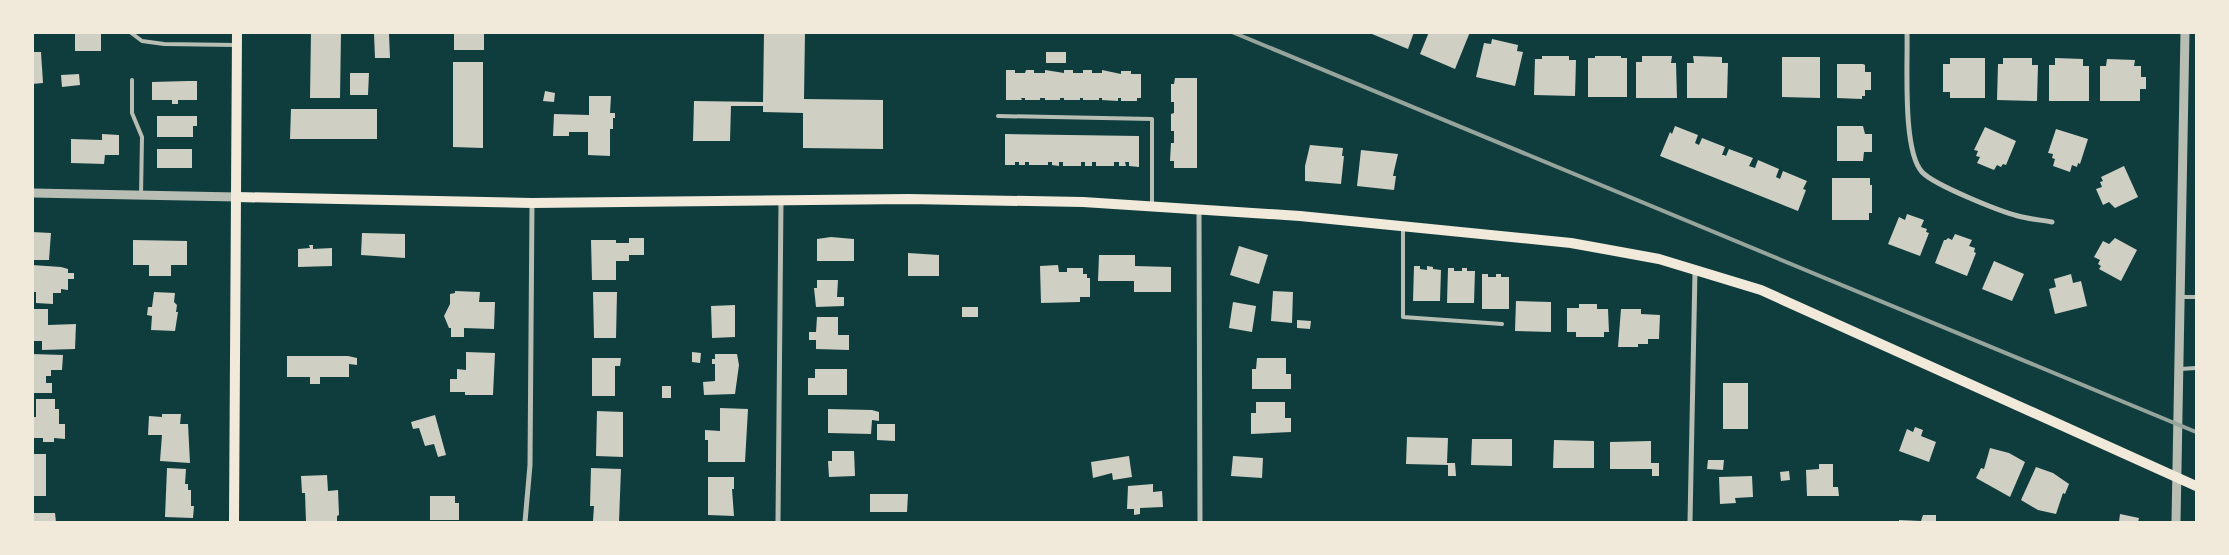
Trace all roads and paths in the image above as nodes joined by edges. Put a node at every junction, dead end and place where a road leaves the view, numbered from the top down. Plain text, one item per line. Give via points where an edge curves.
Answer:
1 (130, 32) edge
2 (237, 32) edge
3 (1908, 32) edge
4 (2184, 32) edge
5 (237, 45) junction
6 (132, 80) dead end
7 (998, 116) dead end
8 (32, 193) edge
9 (141, 196) junction
10 (237, 198) junction
11 (781, 201) junction
12 (532, 202) junction
13 (1152, 206) junction
14 (1199, 209) junction
15 (2052, 222) dead end
16 (1404, 226) junction
17 (1695, 269) junction
18 (2181, 297) junction
19 (2196, 297) edge
20 (1502, 324) dead end
21 (2180, 368) junction
22 (2196, 368) edge
23 (2178, 478) junction
24 (2196, 486) edge
25 (234, 522) edge
26 (525, 522) edge
27 (778, 522) edge
28 (1200, 522) edge
29 (1690, 522) edge
30 (2176, 522) edge

1 - 5 lane via 142,41 164,44
2 - 5 main road
3 - 15 street via 1908,113 1912,150 1921,171 1937,184 2017,216
4 - 18 street
5 - 10 main road
6 - 9 lane via 132,113 142,137
7 - 13 lane via 1152,119
8 - 9 street
9 - 10 street
10 - 12 main road
10 - 25 main road
11 - 12 main road
11 - 13 main road via 968,199
11 - 27 street
12 - 26 street via 530,465
13 - 14 main road
14 - 16 main road
14 - 28 street
16 - 17 main road via 1581,244
16 - 20 lane via 1404,317
17 - 23 main road via 1761,290
17 - 29 street
18 - 19 lane
18 - 21 street
21 - 22 lane
21 - 23 street
23 - 24 main road
23 - 30 street

